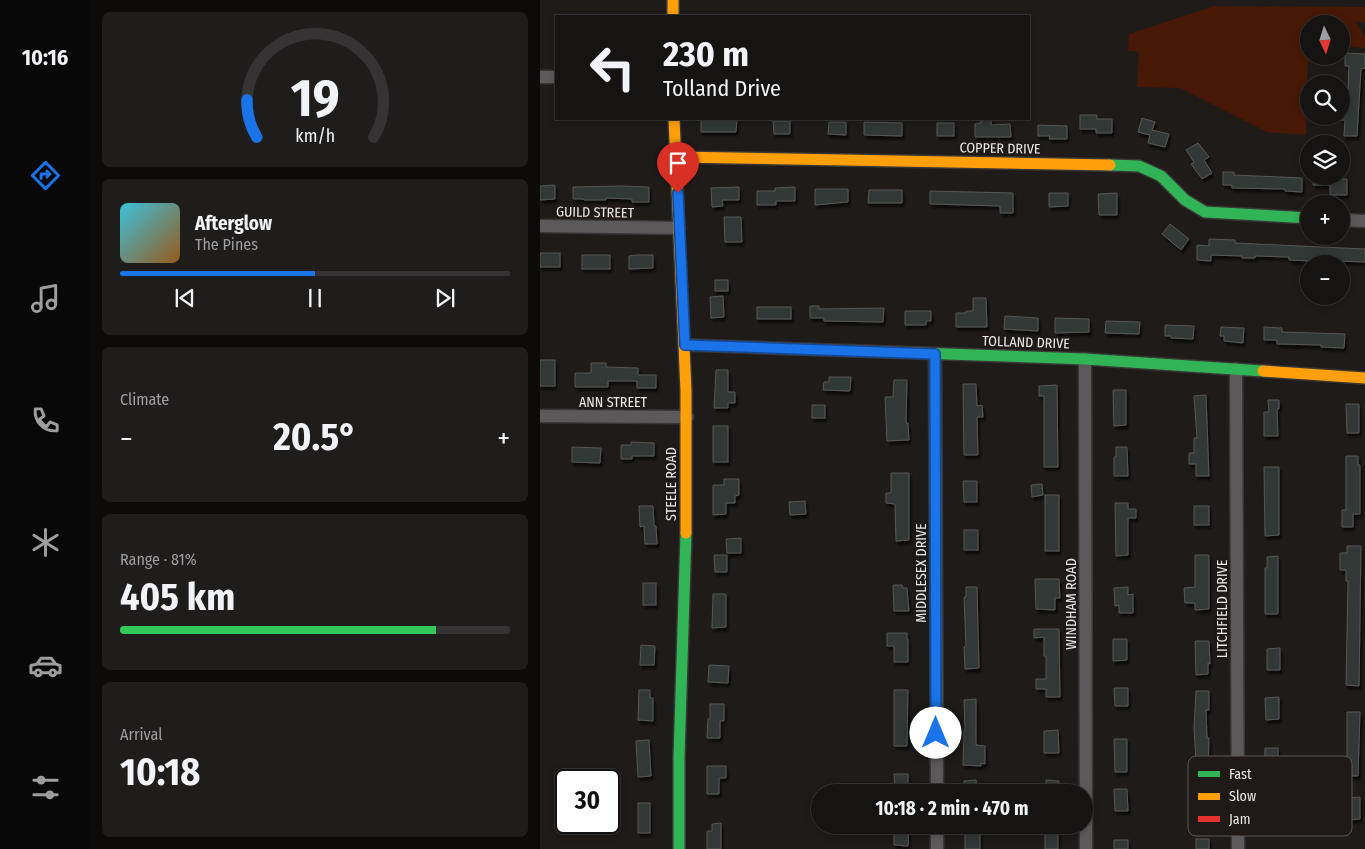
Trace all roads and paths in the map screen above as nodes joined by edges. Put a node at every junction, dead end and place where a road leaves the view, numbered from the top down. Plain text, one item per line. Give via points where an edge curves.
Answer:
1 (673, 0) edge
2 (673, 15) edge
3 (540, 77) edge
4 (555, 77) edge
5 (674, 120) edge
6 (676, 157) junction
7 (1300, 217) edge
8 (1350, 220) edge
9 (1365, 221) edge
10 (540, 226) edge
11 (680, 228) junction
12 (685, 345) junction
13 (935, 354) junction
14 (1085, 359) junction
15 (1236, 369) junction
16 (1365, 378) edge
17 (540, 416) edge
18 (687, 417) junction
19 (1238, 756) edge
20 (937, 784) edge
21 (937, 834) edge
22 (1238, 836) edge
23 (678, 849) edge
24 (937, 849) edge
25 (1086, 849) edge
26 (1238, 849) edge

1 - 2 street
3 - 4 street
5 - 6 street, STEELE ROAD
6 - 7 street, COPPER DRIVE via 1139,166 1161,176 1185,200 1205,212
6 - 11 street, STEELE ROAD
8 - 9 street
10 - 11 street, GUILD STREET
11 - 12 street, STEELE ROAD
12 - 13 street, TOLLAND DRIVE
12 - 18 street, STEELE ROAD
13 - 14 street, TOLLAND DRIVE
13 - 20 street, MIDDLESEX DRIVE
14 - 15 street, TOLLAND DRIVE
14 - 25 street, WINDHAM ROAD
15 - 16 street, TOLLAND DRIVE
15 - 19 street, LITCHFIELD DRIVE
17 - 18 street, ANN STREET
18 - 23 street, STEELE ROAD
21 - 24 street
22 - 26 street, LITCHFIELD DRIVE

